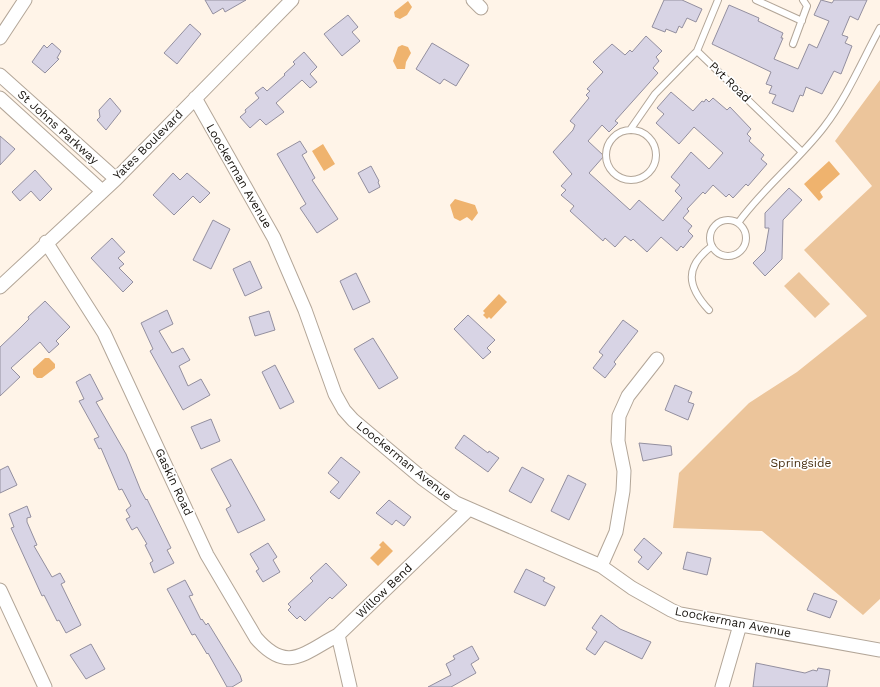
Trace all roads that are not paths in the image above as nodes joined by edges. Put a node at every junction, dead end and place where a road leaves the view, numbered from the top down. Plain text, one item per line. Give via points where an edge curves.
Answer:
1 (25, 0) edge
2 (292, 0) edge
3 (718, 0) edge
4 (756, 0) edge
5 (803, 0) edge
6 (766, 2) edge
7 (802, 21) junction
8 (880, 28) edge
9 (0, 38) edge
10 (793, 44) dead end
11 (697, 51) junction
12 (0, 74) edge
13 (0, 98) edge
14 (195, 98) junction
15 (630, 130) junction
16 (802, 152) junction
17 (116, 179) junction
18 (102, 191) junction
19 (738, 223) junction
20 (46, 242) junction
21 (712, 246) junction
22 (0, 287) edge
23 (709, 310) dead end
24 (657, 359) dead end
25 (469, 509) junction
26 (601, 566) junction
27 (0, 590) edge
28 (740, 625) junction
29 (338, 635) junction
30 (880, 650) edge
31 (45, 687) edge
32 (350, 687) edge
33 (722, 687) edge

1 - 9 street
2 - 14 street, Yates Boulevard
3 - 11 lane
4 - 6 lane
5 - 7 lane via 807,6
6 - 7 lane
7 - 10 lane
8 - 16 lane via 827,122
11 - 15 lane via 655,94
11 - 16 lane, Pvt Road
12 - 17 street, St Johns Parkway
13 - 18 street, St Johns Parkway
14 - 17 street, Yates Boulevard
14 - 25 street, Loockerman Avenue via 274,238 305,310 335,394 344,410 423,479 456,503
15 - 15 lane via 622,132 609,143 606,159 614,174 629,180 645,176 653,167 656,156 651,140 638,131
16 - 19 lane via 750,206
17 - 18 street, Yates Boulevard
18 - 20 street, Yates Boulevard
19 - 21 lane via 727,220 716,224 710,234
19 - 21 lane via 746,238 737,253 726,256 715,251
20 - 22 street, Yates Boulevard
20 - 29 street, Gaskin Road via 104,333 207,555 256,638 264,648 284,659 295,658
21 - 23 lane via 694,265 692,278 693,287
24 - 26 street via 628,396 619,416 618,441 624,471 616,532
25 - 26 street, Loockerman Avenue
25 - 29 street, Willow Bend
26 - 28 street, Loockerman Avenue via 670,610
27 - 31 street
28 - 30 street, Loockerman Avenue
28 - 33 street
29 - 32 street

